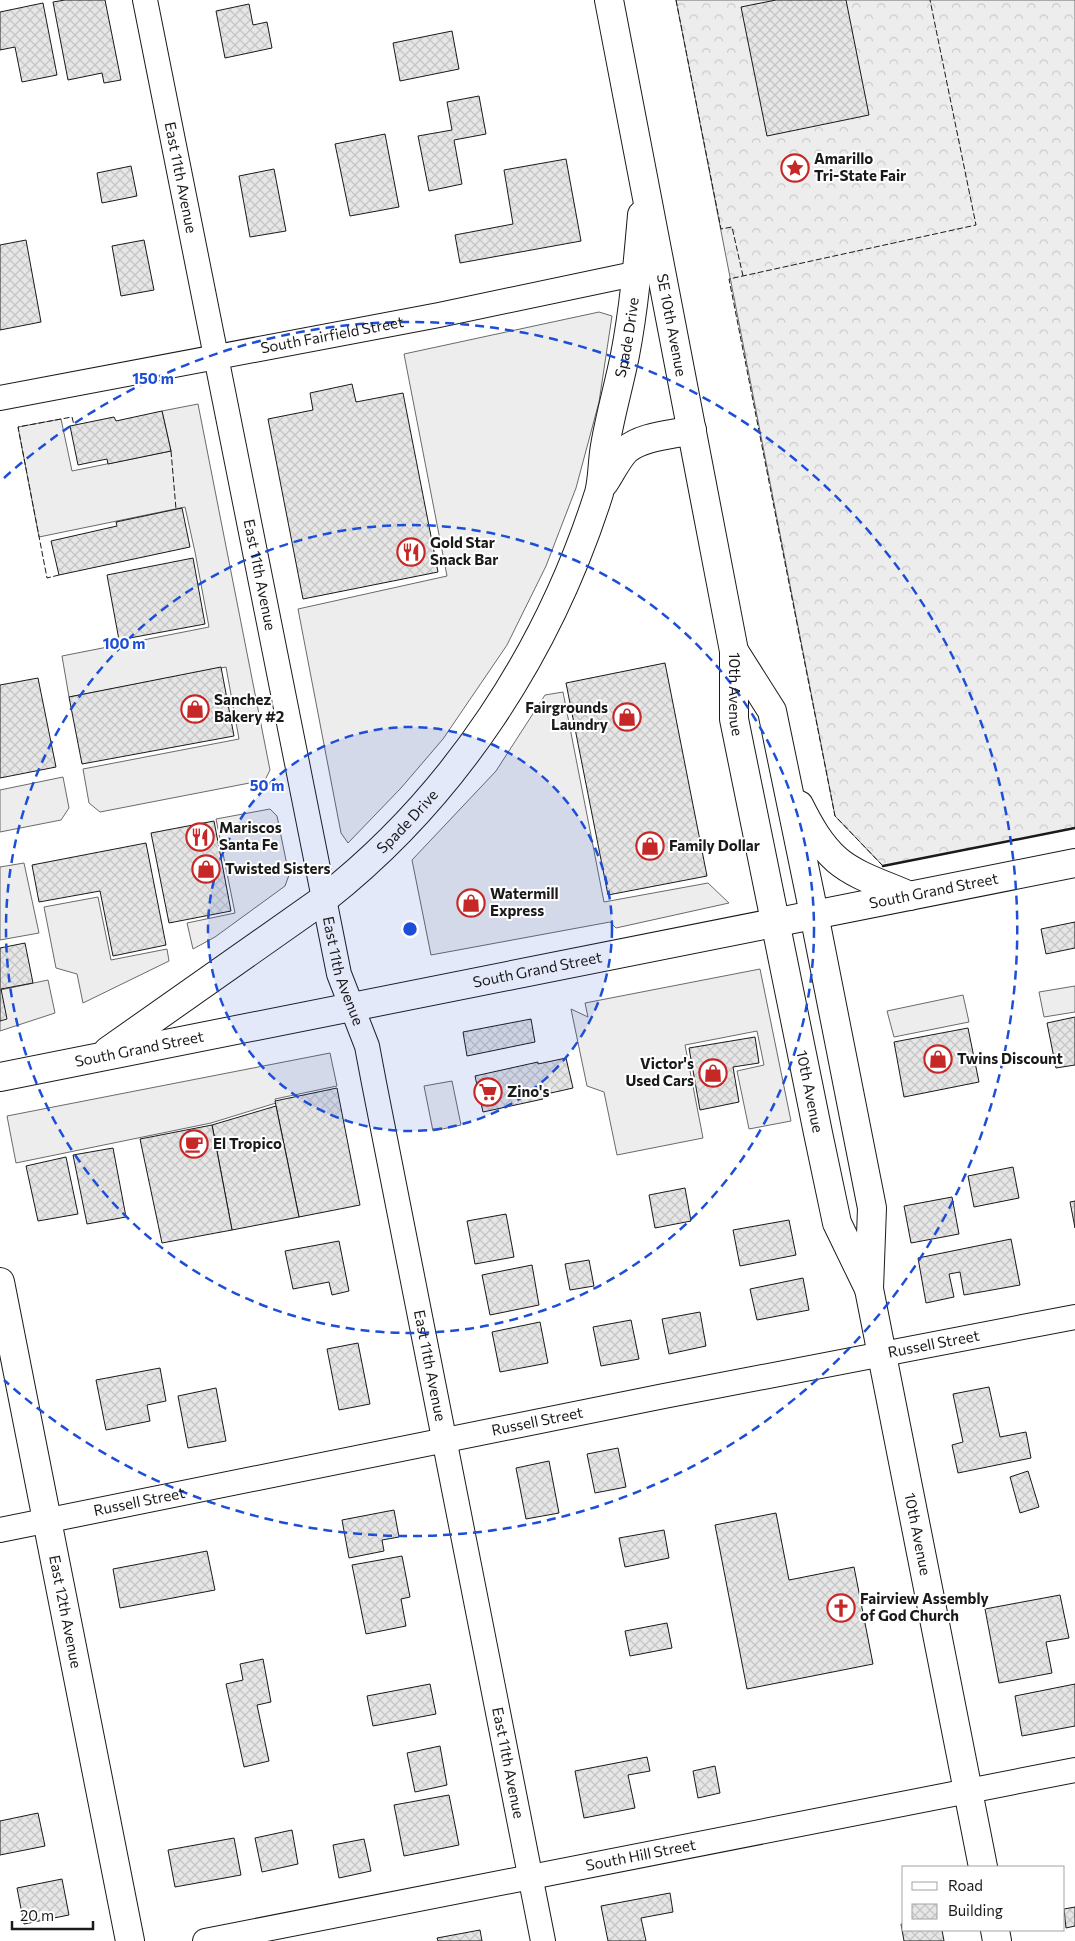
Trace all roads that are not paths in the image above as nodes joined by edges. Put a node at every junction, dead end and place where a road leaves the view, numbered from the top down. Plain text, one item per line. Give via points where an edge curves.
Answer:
1 (145, 0) edge
2 (609, 0) edge
3 (649, 271) junction
4 (216, 356) junction
5 (0, 398) edge
6 (692, 430) junction
7 (600, 491) junction
8 (734, 651) junction
9 (786, 778) junction
10 (1075, 864) edge
11 (910, 896) junction
12 (324, 899) junction
13 (814, 914) junction
14 (774, 922) junction
15 (352, 1006) junction
16 (100, 1057) junction
17 (0, 1076) edge
18 (0, 1282) edge
19 (869, 1289) junction
20 (1075, 1317) edge
21 (881, 1355) junction
22 (446, 1442) junction
23 (48, 1520) junction
24 (0, 1530) edge
25 (1075, 1770) edge
26 (968, 1791) junction
27 (983, 1866) edge
28 (530, 1877) junction
29 (130, 1941) edge
30 (205, 1941) edge
31 (543, 1941) edge

1 - 4 street, East 11th Avenue
2 - 3 main road, Spade Drive via 645,183
3 - 4 street, South Fairfield Street via 439,315
3 - 6 main road, SE 10th Avenue
3 - 7 main road, Spade Drive via 605,446
4 - 5 street, South Fairfield Street
4 - 12 street, East 11th Avenue
6 - 7 main road, Spade Drive via 633,445 624,451
6 - 8 main road, SE 10th Avenue
7 - 12 main road, Spade Drive via 558,600 513,686 474,743 425,804 378,854
8 - 9 main road, 10th Avenue via 772,711
8 - 14 main road, 10th Avenue via 734,719
9 - 11 main road via 809,825 825,848 866,877
9 - 13 main road, 10th Avenue
10 - 11 main road, South Grand Street
11 - 13 main road, South Grand Street
12 - 15 street, East 11th Avenue via 339,974
12 - 16 main road, Spade Drive
13 - 14 main road, South Grand Street
13 - 19 main road, 10th Avenue via 872,1208
14 - 15 main road, South Grand Street
14 - 19 main road, 10th Avenue via 837,1222
15 - 16 main road, South Grand Street
15 - 22 street, East 11th Avenue via 366,1046
16 - 17 main road, South Grand Street
18 - 23 main road, East 12th Avenue
19 - 21 main road, 10th Avenue
20 - 21 street, Russell Street
21 - 22 street, Russell Street
21 - 26 main road, 10th Avenue
22 - 23 street, Russell Street
22 - 28 street, East 11th Avenue
23 - 24 street, Russell Street
23 - 29 main road, East 12th Avenue
25 - 26 street, South Hill Street
26 - 27 main road, 10th Avenue
26 - 28 street, South Hill Street
28 - 30 street, South Hill Street
28 - 31 street, East 11th Avenue

